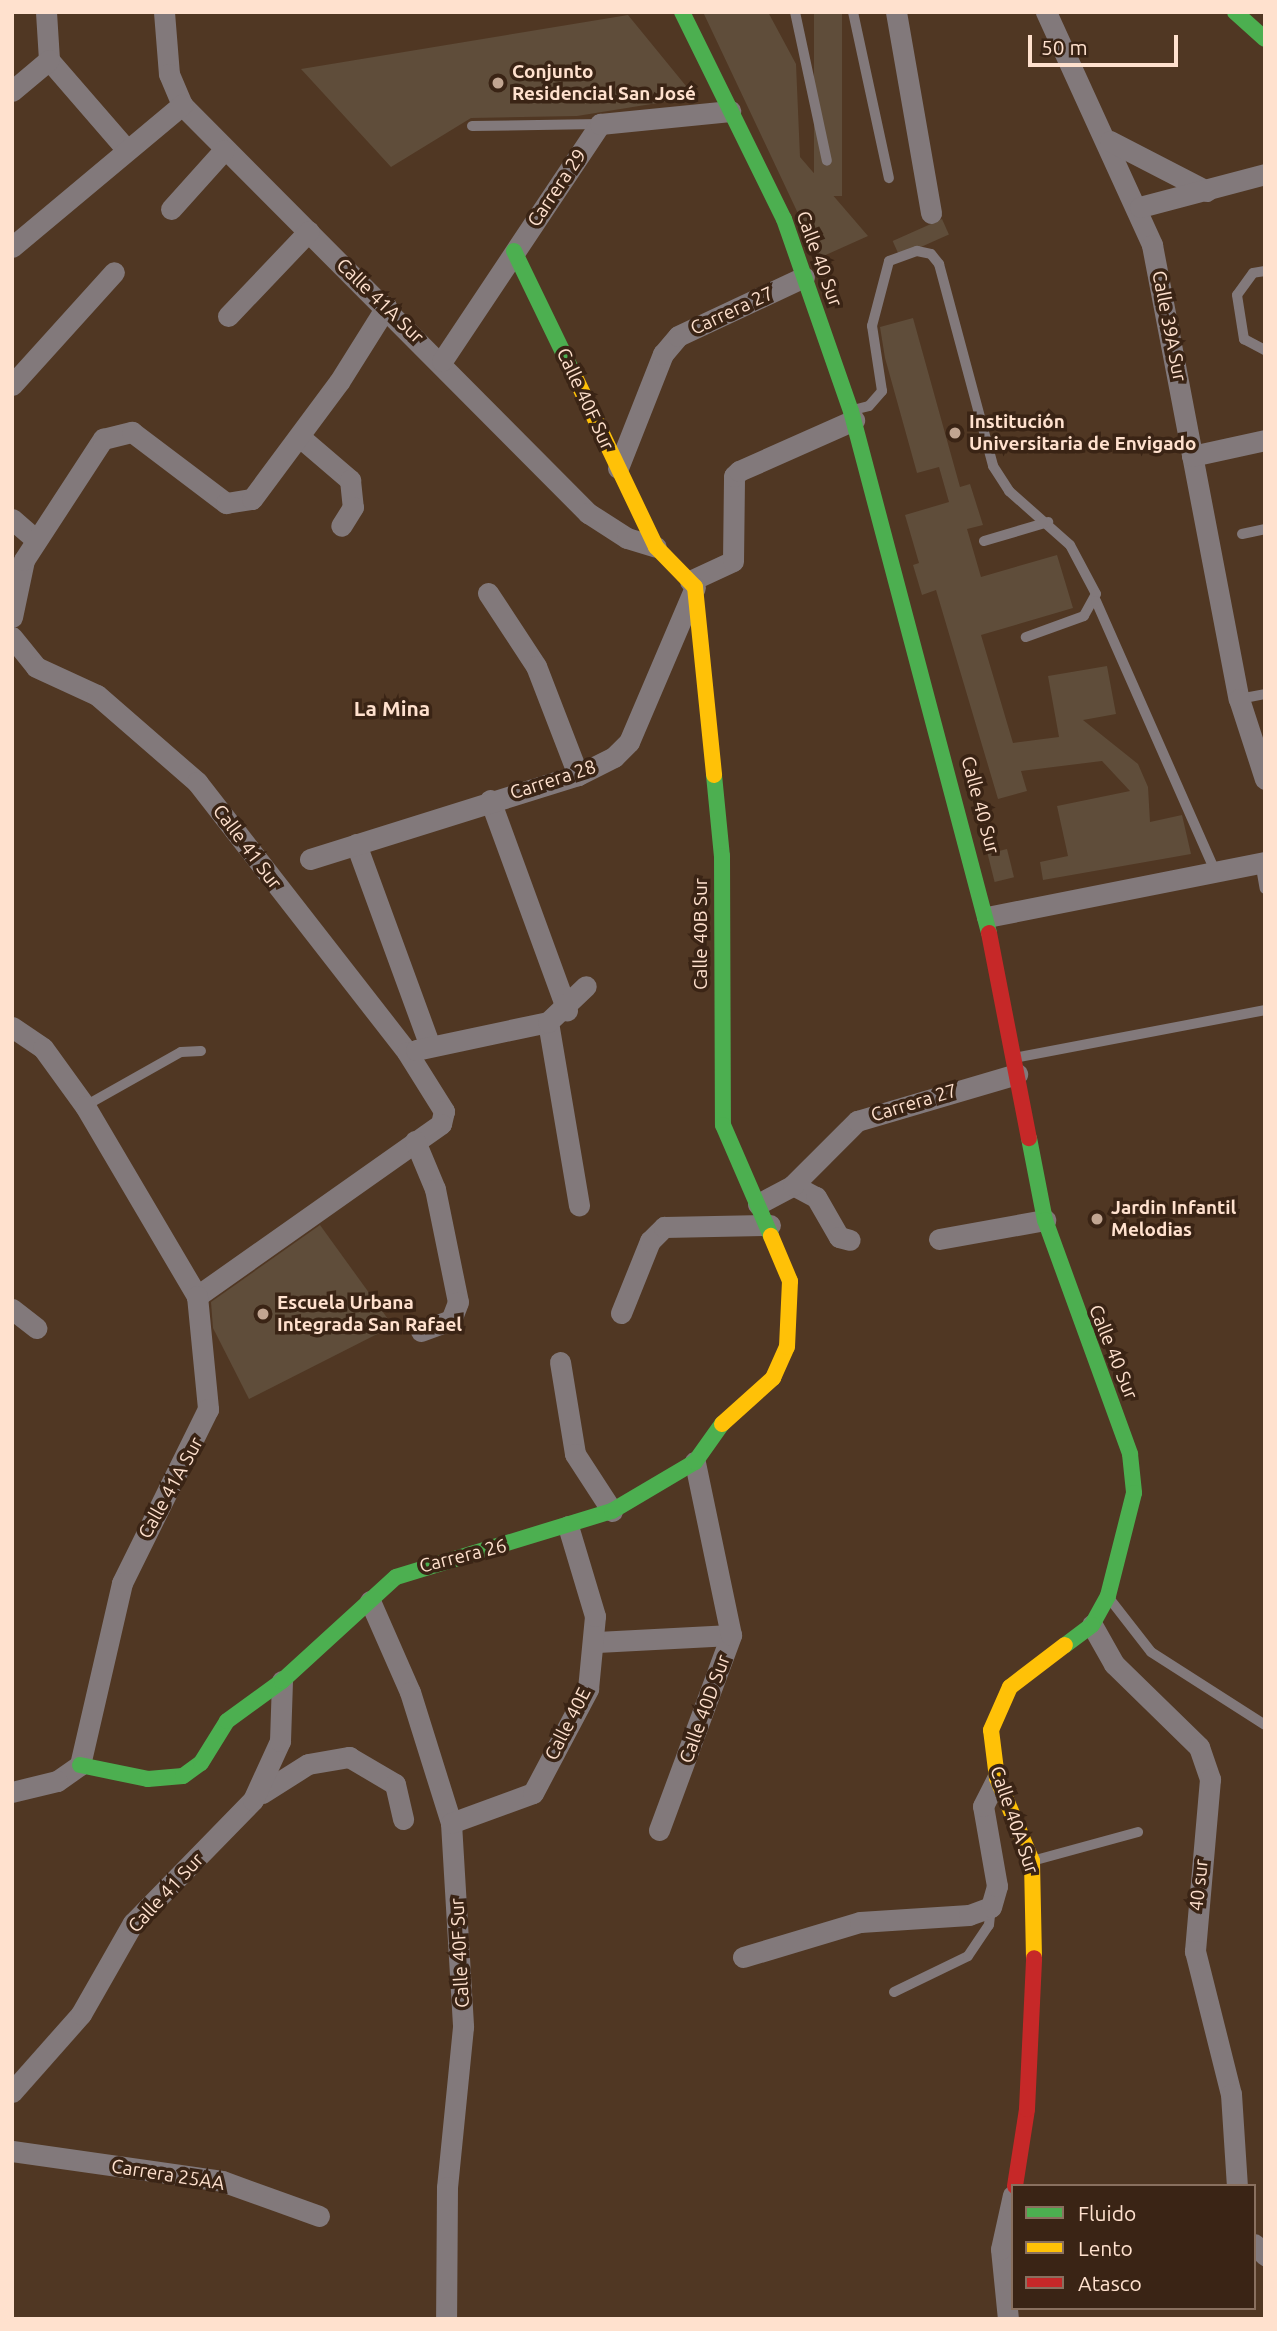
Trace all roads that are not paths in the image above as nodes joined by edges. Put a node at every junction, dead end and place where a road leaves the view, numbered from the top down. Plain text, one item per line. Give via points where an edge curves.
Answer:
1 (46, 12) edge
2 (164, 12) edge
3 (682, 12) edge
4 (795, 12) edge
5 (853, 12) edge
6 (896, 12) edge
7 (1046, 12) edge
8 (1235, 12) edge
9 (1265, 39) edge
10 (49, 60) junction
11 (12, 91) edge
12 (183, 105) junction
13 (730, 111) junction
14 (600, 124) junction
15 (472, 126) dead end
16 (1110, 141) junction
17 (127, 150) junction
18 (224, 150) junction
19 (827, 161) dead end
20 (1265, 174) edge
21 (889, 178) dead end
22 (1207, 191) junction
23 (1140, 207) junction
24 (170, 209) dead end
25 (931, 213) dead end
26 (309, 231) junction
27 (12, 247) edge
28 (514, 251) junction
29 (1265, 271) edge
30 (114, 272) dead end
31 (804, 277) junction
32 (386, 307) junction
33 (228, 316) dead end
34 (1265, 350) edge
35 (442, 361) junction
36 (12, 385) edge
37 (852, 416) junction
38 (301, 438) junction
39 (1265, 440) edge
40 (1192, 456) junction
41 (618, 468) junction
42 (12, 519) edge
43 (1048, 522) junction
44 (341, 526) dead end
45 (1265, 529) edge
46 (1242, 534) dead end
47 (35, 539) junction
48 (984, 541) dead end
49 (656, 547) junction
50 (693, 584) junction
51 (488, 593) dead end
52 (1096, 600) junction
53 (12, 617) edge
54 (1026, 637) dead end
55 (13, 640) edge
56 (1265, 694) edge
57 (1239, 699) junction
58 (1257, 739) edge
59 (578, 775) junction
60 (1265, 779) edge
61 (490, 800) junction
62 (356, 844) junction
63 (310, 859) dead end
64 (1262, 862) edge
65 (1215, 872) junction
66 (1265, 889) edge
67 (987, 916) junction
68 (586, 986) dead end
69 (567, 1010) junction
70 (1265, 1010) edge
71 (548, 1022) junction
72 (12, 1027) edge
73 (430, 1046) junction
74 (201, 1051) dead end
75 (408, 1052) junction
76 (1015, 1066) junction
77 (85, 1105) junction
78 (415, 1141) junction
79 (793, 1185) junction
80 (758, 1204) junction
81 (579, 1205) dead end
82 (1045, 1220) junction
83 (770, 1225) junction
84 (939, 1239) dead end
85 (850, 1240) dead end
86 (197, 1296) junction
87 (12, 1309) edge
88 (621, 1314) dead end
89 (792, 1323) joint
90 (36, 1328) dead end
91 (421, 1331) dead end
92 (559, 1362) dead end
93 (695, 1462) junction
94 (612, 1511) junction
95 (568, 1526) junction
96 (1108, 1596) junction
97 (370, 1601) junction
98 (1092, 1625) junction
99 (731, 1635) junction
100 (597, 1642) junction
101 (282, 1681) junction
102 (1265, 1725) edge
103 (80, 1765) junction
104 (997, 1778) junction
105 (12, 1792) edge
106 (254, 1800) junction
107 (403, 1819) dead end
108 (451, 1823) junction
109 (659, 1830) dead end
110 (1138, 1832) dead end
111 (1032, 1861) junction
112 (991, 1907) junction
113 (743, 1957) dead end
114 (894, 1992) dead end
115 (12, 2092) edge
116 (12, 2151) edge
117 (1015, 2184) edge
118 (1237, 2184) edge
119 (1011, 2204) edge
120 (318, 2216) dead end
121 (446, 2319) edge
122 (1007, 2319) edge

1 - 10 street
2 - 12 street, Calle 41A Sur via 169,74
3 - 13 street, Calle 40 Sur
4 - 19 lane
5 - 21 lane
6 - 25 street
7 - 16 street, Calle 39A Sur
8 - 9 street
10 - 11 street
10 - 17 street
12 - 17 street
12 - 18 street, Calle 41A Sur
13 - 14 street
13 - 31 street, Calle 40 Sur
14 - 15 lane
14 - 28 street, Carrera 29
16 - 22 street
16 - 23 street, Calle 39A Sur
17 - 27 street
18 - 24 street
18 - 26 street, Calle 41A Sur
20 - 22 street
22 - 23 street
23 - 40 street, Calle 39A Sur via 1162,282
26 - 32 street, Calle 41A Sur
26 - 33 street
28 - 35 street, Carrera 29
28 - 41 street, Calle 40F Sur
29 - 34 lane via 1253,273 1237,295 1244,338
30 - 36 street
31 - 37 street, Calle 40 Sur
31 - 41 street, Carrera 27 via 678,335 663,354
32 - 35 street, Calle 41A Sur
32 - 38 street
35 - 49 street, Calle 41A Sur via 594,518
37 - 43 lane via 870,406 882,391 872,326 889,261 917,251 931,254 939,264 988,455 1009,491
37 - 50 street via 739,471 733,561
37 - 67 street, Calle 40 Sur
38 - 44 street via 350,480 353,507
38 - 47 street via 252,499 226,503 175,460 120,431 103,439
39 - 40 street
40 - 57 street, Calle 39A Sur
41 - 49 street, Calle 40F Sur
42 - 47 street
43 - 48 lane
43 - 52 lane via 1070,545
45 - 46 lane
47 - 53 street
49 - 50 street
50 - 59 street, Carrera 28 via 629,742
50 - 80 street, Calle 40B Sur via 722,856 723,1125
51 - 59 street via 536,666
52 - 54 lane via 1084,616
52 - 65 lane
55 - 75 street, Calle 41 Sur via 36,667 96,695 197,782
56 - 57 lane
57 - 58 street, Calle 39A Sur
58 - 60 street, Calle 39A Sur
59 - 61 street, Carrera 28
61 - 62 street, Carrera 28
61 - 69 street
62 - 63 street, Carrera 28
62 - 73 street
64 - 65 street
64 - 66 lane
65 - 67 street
67 - 76 street, Calle 40 Sur
68 - 69 street
69 - 71 street
70 - 76 lane
71 - 73 street
71 - 81 street
72 - 77 street, Calle 41A Sur via 43,1048
73 - 75 street
74 - 77 lane via 181,1052
75 - 78 street, Calle 41 Sur via 438,1097 441,1124
76 - 79 street, Carrera 27 via 857,1121
76 - 82 street, Calle 40 Sur
77 - 86 street, Calle 41A Sur
78 - 86 street
78 - 91 street via 435,1189 458,1302 451,1320
79 - 80 street, Carrera 27
79 - 85 street via 816,1197 839,1237
80 - 83 street, Calle 40B Sur
82 - 84 street
82 - 96 street, Calle 40 Sur via 1130,1454 1134,1493
83 - 88 street via 664,1227 650,1241
83 - 89 street, Calle 40B Sur via 790,1281
86 - 103 street, Calle 41A Sur via 207,1421 122,1583
87 - 90 street
89 - 93 street, Carrera 26 via 773,1378 714,1431
92 - 94 street via 575,1454
93 - 94 street, Carrera 26
93 - 99 street, Calle 40D Sur
94 - 95 street, Carrera 26
95 - 97 street, Carrera 26 via 421,1565
95 - 100 street, Calle 40E
96 - 98 street, Calle 40 Sur
96 - 102 lane via 1151,1652
97 - 101 street, Carrera 26
97 - 108 street, Calle 40F Sur via 411,1692
98 - 104 street, Calle 40A Sur via 1010,1687 991,1730
98 - 118 street, 40 sur via 1114,1664 1199,1747 1210,1779 1195,1951 1231,2094
99 - 100 street
99 - 109 street, Calle 40D Sur
100 - 108 street, Calle 40E via 584,1698 533,1793
101 - 103 street, Carrera 26 via 227,1721 201,1763 183,1776 148,1779
101 - 106 street, Calle 41 Sur via 280,1741
103 - 105 street via 57,1781
104 - 111 street, Calle 40A Sur
104 - 112 street via 983,1806 997,1885
106 - 107 street via 288,1773 349,1757 395,1784
106 - 115 street, Calle 41 Sur via 133,1923 80,2014
108 - 121 street, Calle 40F Sur via 463,2027 447,2187
110 - 111 lane
111 - 117 street, Calle 40A Sur via 1038,1940
112 - 113 street via 969,1915 860,1922
112 - 114 lane via 985,1933 968,1956
116 - 120 street, Carrera 25AA via 222,2181
119 - 122 street via 1001,2249

